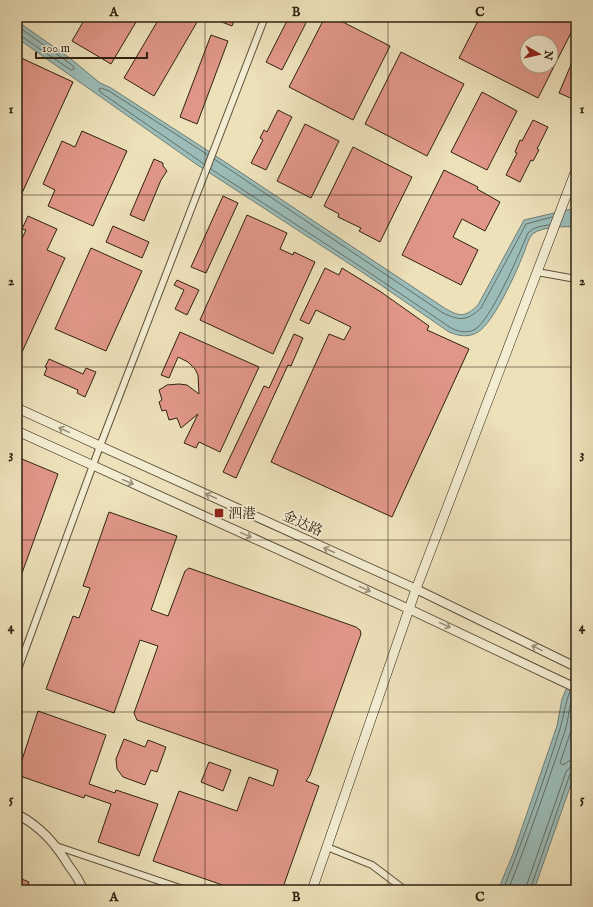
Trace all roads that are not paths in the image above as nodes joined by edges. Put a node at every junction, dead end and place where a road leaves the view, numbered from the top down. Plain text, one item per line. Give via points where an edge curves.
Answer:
1 (265, 17) edge
2 (576, 170) edge
3 (537, 272) junction
4 (576, 279) edge
5 (17, 408) edge
6 (17, 431) edge
7 (100, 446) junction
8 (92, 466) junction
9 (416, 590) junction
10 (409, 609) junction
11 (574, 666) edge
12 (17, 672) edge
13 (576, 688) edge
14 (17, 814) edge
15 (56, 846) junction
16 (327, 847) junction
17 (83, 890) edge
18 (186, 890) edge
19 (312, 890) edge
20 (405, 890) edge

1 - 7 street
2 - 3 main road
3 - 4 street
3 - 9 main road
7 -> 5 main road, 金达路
6 - 8 main road
7 - 8 street
9 -> 7 street, 金达路
8 -> 10 street
8 - 12 street
9 - 10 main road
11 -> 9 street, 金达路
10 -> 13 street
10 - 16 main road
14 - 15 street via 30,821
15 - 17 street
15 - 18 street
16 - 19 main road
16 - 20 street via 372,865

